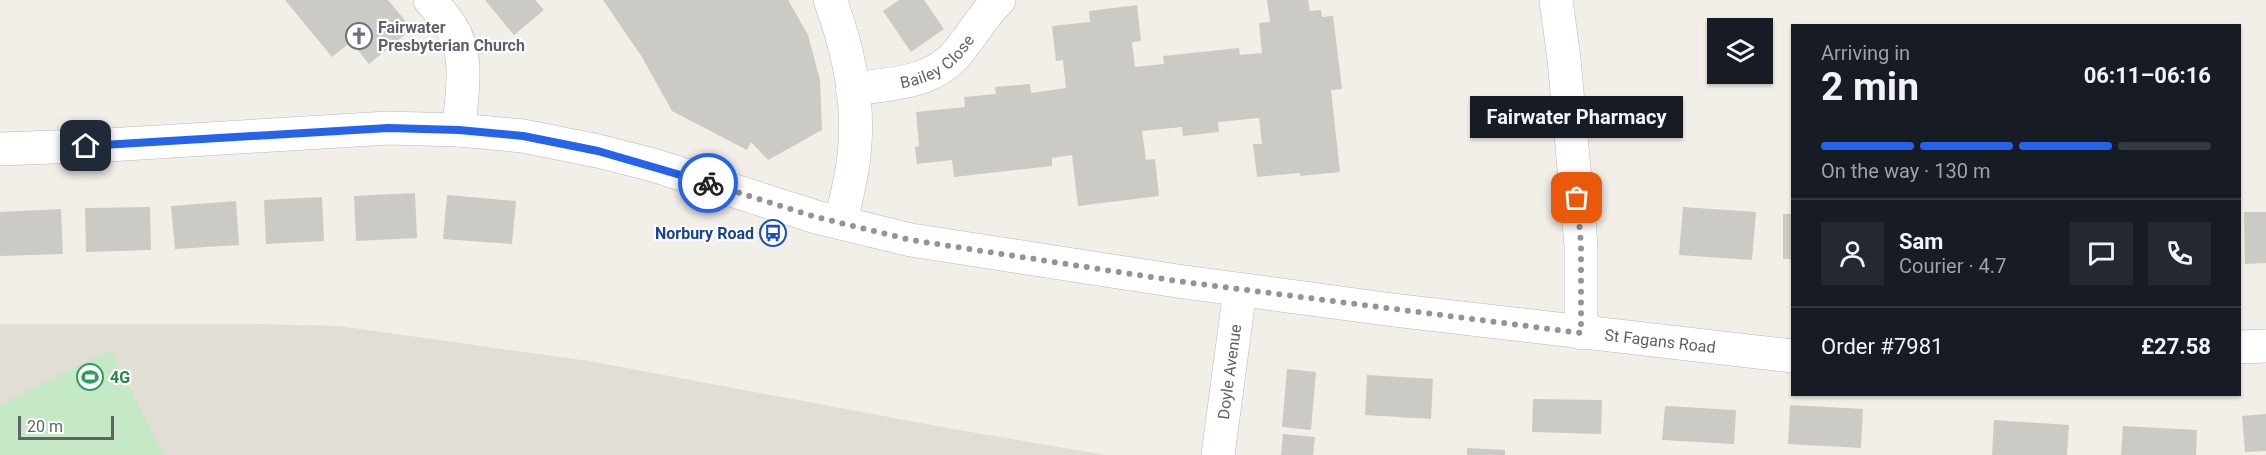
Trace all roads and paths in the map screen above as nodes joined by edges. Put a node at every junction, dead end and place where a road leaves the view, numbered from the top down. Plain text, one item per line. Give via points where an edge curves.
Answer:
1 (430, 0) edge
2 (830, 0) edge
3 (999, 0) edge
4 (1556, 0) edge
5 (852, 89) junction
6 (459, 130) junction
7 (0, 149) edge
8 (841, 224) junction
9 (1240, 290) junction
10 (1581, 333) junction
11 (2266, 346) edge
12 (2241, 347) edge
13 (1791, 356) edge
14 (1218, 455) edge

1 - 6 street via 451,26 464,62
2 - 5 street
3 - 5 street, Bailey Close via 985,13 957,54 940,69 917,80
4 - 10 street via 1581,244
5 - 8 street via 854,157
6 - 7 street, St Fagans Road via 388,128
6 - 8 street, St Fagans Road via 523,136 598,151
8 - 9 street, St Fagans Road via 911,240
9 - 10 street, St Fagans Road
9 - 14 street, Doyle Avenue
10 - 13 street, St Fagans Road
11 - 12 street

